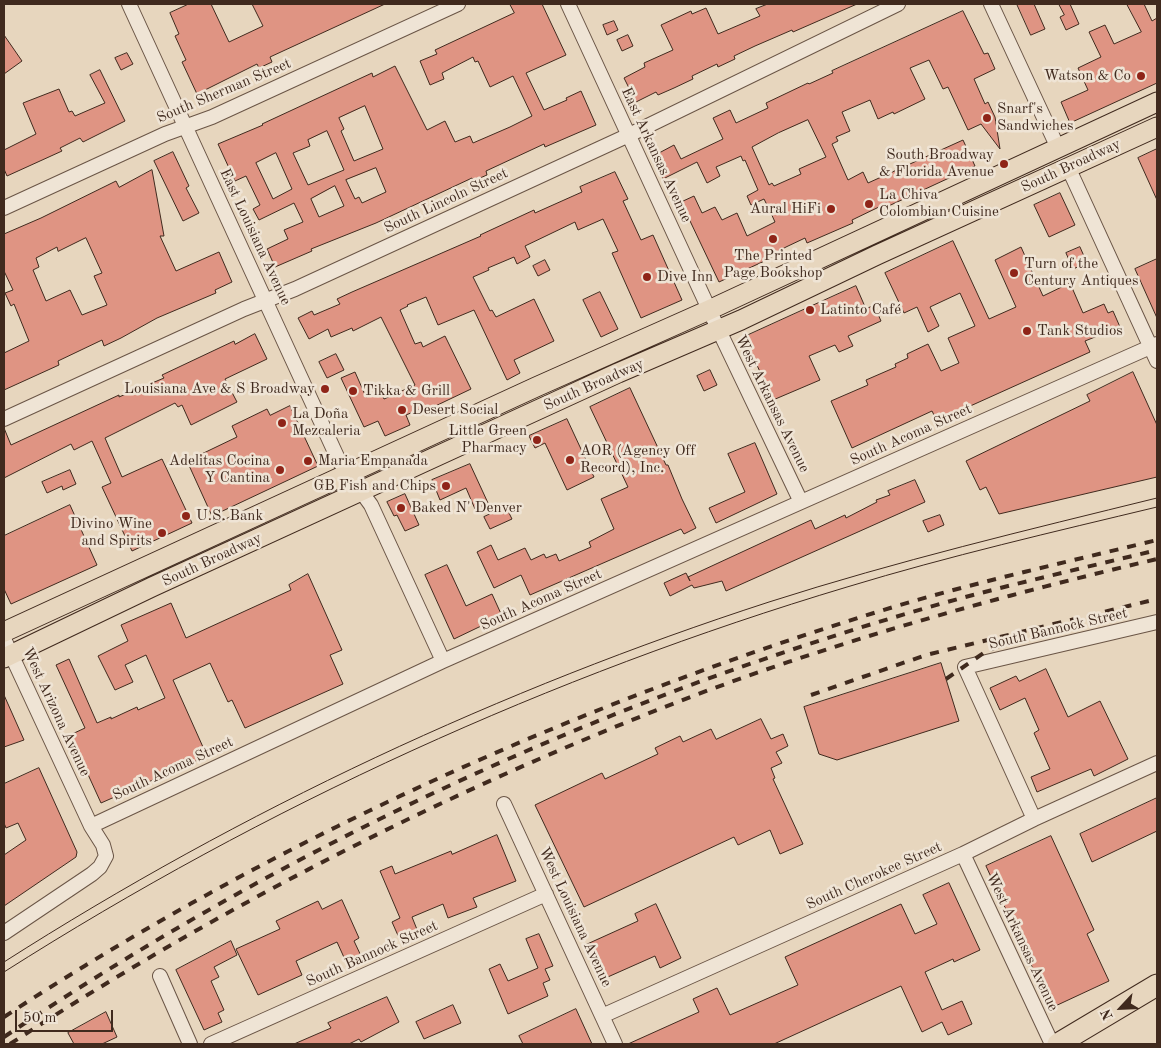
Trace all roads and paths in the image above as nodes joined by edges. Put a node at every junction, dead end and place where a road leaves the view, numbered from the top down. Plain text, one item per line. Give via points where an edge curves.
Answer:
1 (129, 4) edge
2 (458, 4) edge
3 (568, 4) edge
4 (898, 4) edge
5 (991, 4) edge
6 (1157, 102) edge
7 (186, 127) junction
8 (1157, 127) edge
9 (629, 135) junction
10 (1058, 148) junction
11 (1068, 167) junction
12 (4, 208) edge
13 (266, 300) junction
14 (714, 320) junction
15 (1154, 345) edge
16 (1157, 361) edge
17 (4, 419) edge
18 (354, 483) junction
19 (801, 502) junction
20 (1157, 622) edge
21 (4, 632) edge
22 (6, 651) edge
23 (443, 661) junction
24 (1157, 763) edge
25 (504, 804) dead end
26 (1034, 819) junction
27 (90, 826) junction
28 (963, 854) junction
29 (546, 894) junction
30 (4, 933) edge
31 (160, 976) dead end
32 (1152, 991) edge
33 (602, 1016) junction
34 (190, 1044) edge
35 (212, 1044) edge
36 (615, 1044) edge
37 (1052, 1044) edge
38 (1058, 1044) edge

1 - 7 street, East Louisiana Avenue
2 - 7 street, South Sherman Street
3 - 9 street, East Arkansas Avenue
4 - 9 street, South Lincoln Street
5 - 10 street
6 - 10 main road, South Broadway
7 - 12 street, South Sherman Street
7 - 13 street, East Louisiana Avenue
8 - 11 main road, South Broadway
9 - 13 street, South Lincoln Street
9 - 14 street, East Arkansas Avenue
10 - 14 main road, South Broadway
11 - 14 main road, South Broadway
11 - 15 street
13 - 17 street, South Lincoln Street
13 - 18 street, East Louisiana Avenue via 339,461
14 - 18 main road, South Broadway
14 - 19 street, West Arkansas Avenue
15 - 16 street
15 - 19 street, South Acoma Street
18 - 21 main road, South Broadway
18 - 22 main road, South Broadway via 152,587
18 - 23 street via 371,505
19 - 23 street, South Acoma Street
20 - 26 street, South Bannock Street via 965,667
22 - 27 street, West Arizona Avenue
23 - 27 street, South Acoma Street
24 - 26 street, South Cherokee Street
25 - 29 street, West Louisiana Avenue
26 - 28 street, South Cherokee Street
27 - 30 street via 105,850 106,856 100,867
28 - 33 street, South Cherokee Street
28 - 37 street, West Arkansas Avenue
29 - 33 street, West Louisiana Avenue
29 - 35 street, South Bannock Street
31 - 34 street
32 - 38 highway
33 - 36 street, West Louisiana Avenue

